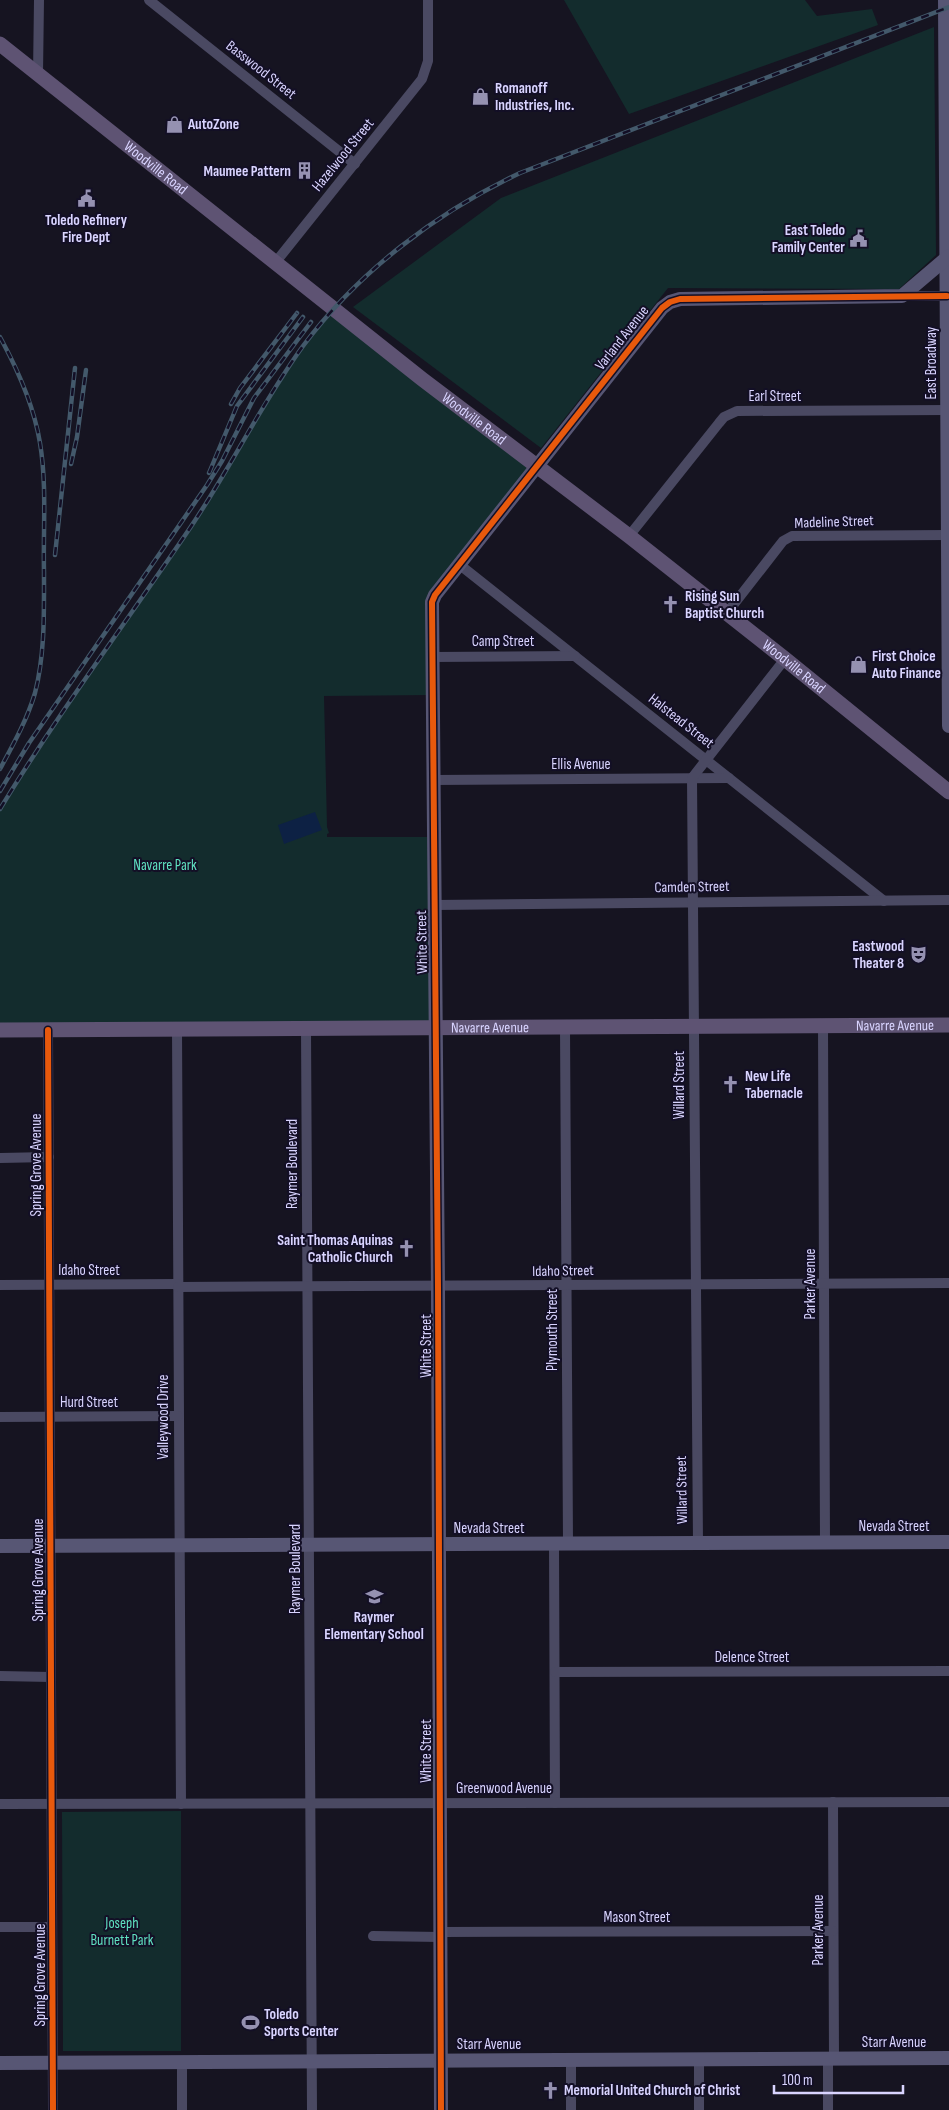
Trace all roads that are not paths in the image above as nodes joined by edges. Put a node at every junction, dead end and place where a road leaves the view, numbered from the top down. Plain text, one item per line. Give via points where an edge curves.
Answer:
1 (39, 0) edge
2 (149, 0) edge
3 (428, 0) edge
4 (946, 0) edge
5 (0, 44) edge
6 (38, 74) junction
7 (355, 164) junction
8 (948, 257) edge
9 (275, 264) junction
10 (902, 296) junction
11 (947, 296) junction
12 (948, 410) edge
13 (537, 466) junction
14 (948, 535) edge
15 (630, 536) junction
16 (460, 565) junction
17 (442, 586) joint
18 (727, 614) junction
19 (575, 656) junction
20 (432, 657) junction
21 (785, 659) junction
22 (949, 726) edge
23 (706, 759) junction
24 (692, 778) junction
25 (729, 778) junction
26 (433, 780) junction
27 (949, 792) edge
28 (884, 900) junction
29 (949, 900) edge
30 (693, 902) junction
31 (434, 905) junction
32 (949, 1025) edge
33 (694, 1026) junction
34 (823, 1026) junction
35 (566, 1027) junction
36 (436, 1028) junction
37 (177, 1029) junction
38 (306, 1029) junction
39 (0, 1030) edge
40 (48, 1030) junction
41 (49, 1157) junction
42 (0, 1158) edge
43 (949, 1283) edge
44 (696, 1284) junction
45 (825, 1284) junction
46 (0, 1285) edge
47 (49, 1285) junction
48 (178, 1286) junction
49 (566, 1286) junction
50 (308, 1287) junction
51 (438, 1287) junction
52 (178, 1416) junction
53 (0, 1417) edge
54 (50, 1417) junction
55 (825, 1542) junction
56 (949, 1542) edge
57 (698, 1543) junction
58 (439, 1544) junction
59 (561, 1544) junction
60 (180, 1545) junction
61 (310, 1545) junction
62 (0, 1546) edge
63 (50, 1546) junction
64 (949, 1671) edge
65 (555, 1672) junction
66 (0, 1676) edge
67 (51, 1676) junction
68 (833, 1802) junction
69 (949, 1802) edge
70 (310, 1803) junction
71 (439, 1803) junction
72 (555, 1803) junction
73 (0, 1804) edge
74 (52, 1804) junction
75 (181, 1804) junction
76 (0, 1927) edge
77 (52, 1927) junction
78 (833, 1931) junction
79 (441, 1934) junction
80 (374, 1936) dead end
81 (949, 2058) edge
82 (831, 2059) junction
83 (571, 2060) junction
84 (699, 2060) junction
85 (311, 2061) junction
86 (441, 2061) junction
87 (52, 2062) junction
88 (182, 2062) junction
89 (0, 2063) edge
90 (53, 2110) edge
91 (182, 2110) edge
92 (312, 2110) edge
93 (441, 2110) edge
94 (571, 2110) edge
95 (699, 2110) edge
96 (828, 2110) edge

1 - 6 street
2 - 7 street, Basswood Street
3 - 7 street, Hazelwood Street via 428,61 422,79
4 - 8 street, East Broadway
5 - 6 main road, Woodville Road
6 - 9 main road, Woodville Road
7 - 9 street, Hazelwood Street
8 - 10 street
8 - 11 street, East Broadway
9 - 13 main road, Woodville Road
10 - 11 street, Varland Avenue
10 - 13 street, Varland Avenue via 680,299 670,302
11 - 12 street, East Broadway
12 - 14 street, East Broadway
12 - 15 street, Earl Street via 737,411 719,423
13 - 15 main road, Woodville Road
13 - 16 street, Varland Avenue
14 - 18 street, Madeline Street via 792,536
14 - 22 street, East Broadway
15 - 18 main road, Woodville Road
16 - 17 street, Varland Avenue
16 - 19 street, Halstead Street
17 - 20 street, White Street via 432,602
18 - 21 main road, Woodville Road
19 - 20 street, Camp Street
19 - 23 street, Halstead Street
20 - 26 street, White Street
21 - 23 street
21 - 27 main road, Woodville Road
23 - 24 street
23 - 25 street, Halstead Street
24 - 25 street, Ellis Avenue
24 - 26 street, Ellis Avenue
24 - 30 street, Willard Street
25 - 28 street, Halstead Street
26 - 31 street, White Street
28 - 29 street, Camden Street
28 - 30 street, Camden Street
30 - 31 street, Camden Street
30 - 33 street, Willard Street
31 - 36 street, White Street
32 - 34 main road, Navarre Avenue
33 - 34 main road, Navarre Avenue
33 - 35 main road, Navarre Avenue
33 - 44 street, Willard Street
34 - 45 street, Parker Avenue
35 - 36 main road, Navarre Avenue
35 - 49 street, Plymouth Street
36 - 38 main road, Navarre Avenue
36 - 51 street, White Street
37 - 38 main road, Navarre Avenue
37 - 40 main road, Navarre Avenue
37 - 48 street, Valleywood Drive
38 - 50 street, Raymer Boulevard
39 - 40 main road, Navarre Avenue
40 - 41 street, Spring Grove Avenue
41 - 42 street
41 - 47 street, Spring Grove Avenue
43 - 45 street, Idaho Street
44 - 45 street, Idaho Street
44 - 49 street, Idaho Street
44 - 57 street, Willard Street
45 - 55 street, Parker Avenue
46 - 47 street, Idaho Street
47 - 48 street, Idaho Street
47 - 54 street, Spring Grove Avenue
48 - 50 street, Idaho Street
48 - 52 street, Valleywood Drive
49 - 51 street, Idaho Street
49 - 59 street, Plymouth Street
50 - 51 street, Idaho Street
50 - 61 street, Raymer Boulevard
51 - 58 street, White Street
52 - 54 street, Hurd Street
52 - 60 street, Valleywood Drive
53 - 54 street, Hurd Street
54 - 63 street, Spring Grove Avenue
55 - 56 street, Nevada Street
55 - 57 street, Nevada Street
57 - 59 street, Nevada Street
58 - 59 street, Nevada Street
58 - 61 street, Nevada Street
58 - 71 street, White Street
59 - 65 street, Plymouth Street
60 - 61 street, Nevada Street
60 - 63 street, Nevada Street
60 - 75 street, Valleywood Drive
61 - 70 street, Raymer Boulevard
62 - 63 street, Nevada Street
63 - 67 street, Spring Grove Avenue
64 - 65 street, Delence Street
65 - 72 street, Plymouth Street
66 - 67 street
67 - 74 street, Spring Grove Avenue
68 - 69 street, Greenwood Avenue
68 - 72 street, Greenwood Avenue
68 - 78 street, Parker Avenue
70 - 71 street, Greenwood Avenue
70 - 75 street, Greenwood Avenue
70 - 85 street, Raymer Boulevard
71 - 72 street, Greenwood Avenue
71 - 79 street, White Street
73 - 74 street, Greenwood Avenue
74 - 75 street, Greenwood Avenue
74 - 77 street, Spring Grove Avenue
76 - 77 street
77 - 87 street, Spring Grove Avenue
78 - 79 street, Mason Street
78 - 82 street, Parker Avenue
79 - 80 street, Mason Street
79 - 86 street, White Street
81 - 82 street, Starr Avenue
82 - 84 street, Starr Avenue
82 - 96 street, Parker Avenue
83 - 84 street, Starr Avenue
83 - 86 street, Starr Avenue
83 - 94 street
84 - 95 street
85 - 86 street, Starr Avenue
85 - 88 street, Starr Avenue
85 - 92 street, Raymer Boulevard
86 - 93 street, White Street
87 - 88 street, Starr Avenue
87 - 89 street, Starr Avenue
87 - 90 street, Spring Grove Avenue
88 - 91 street

